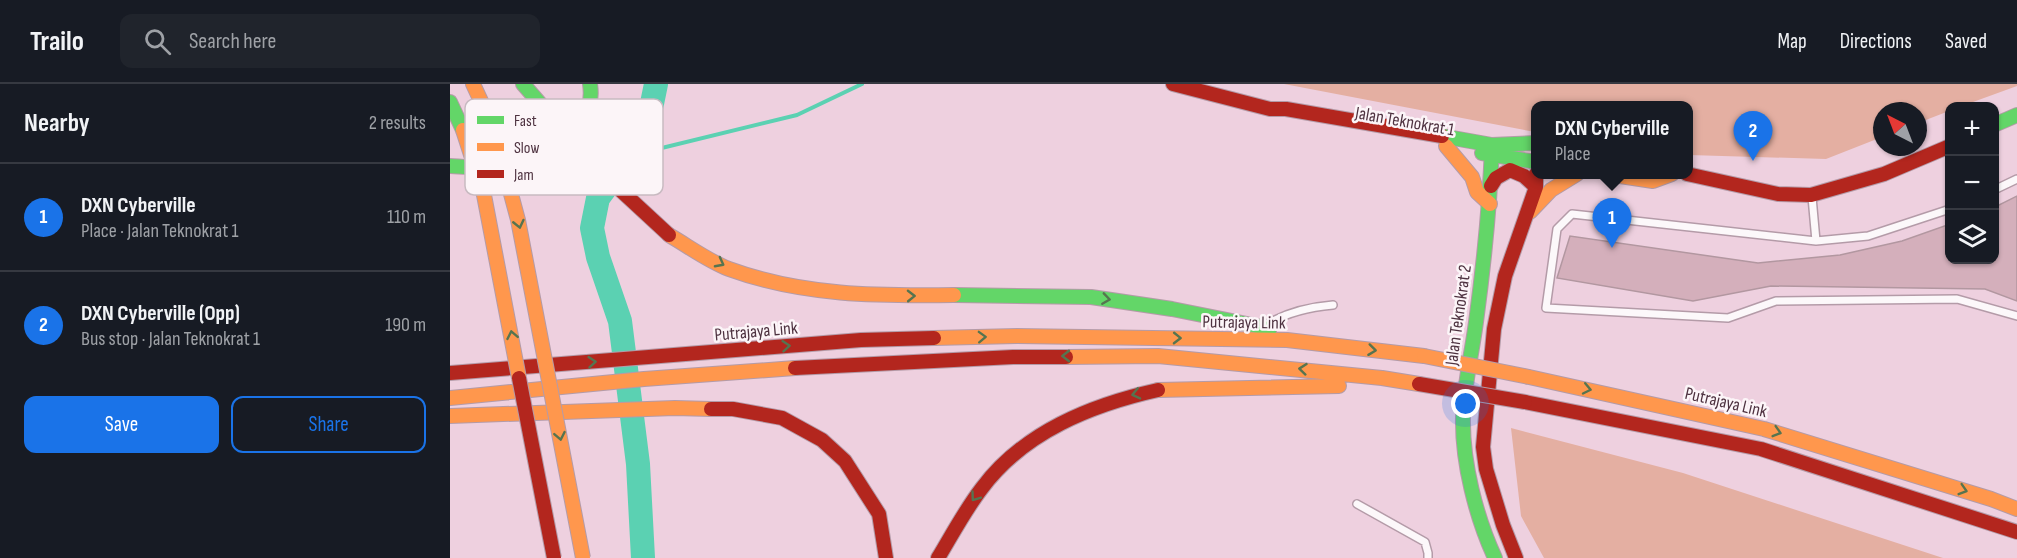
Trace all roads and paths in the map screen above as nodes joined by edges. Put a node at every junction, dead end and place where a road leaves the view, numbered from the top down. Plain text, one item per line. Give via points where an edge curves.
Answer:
1 (473, 84) edge
2 (523, 84) edge
3 (590, 84) edge
4 (1173, 84) edge
5 (480, 99) edge
6 (536, 99) edge
7 (592, 99) edge
8 (450, 102) edge
9 (1270, 109) junction
10 (2017, 115) edge
11 (1999, 123) edge
12 (465, 136) edge
13 (1531, 144) edge
14 (1446, 146) junction
15 (1945, 148) edge
16 (1492, 150) junction
17 (1531, 161) edge
18 (450, 166) edge
19 (465, 166) edge
20 (1693, 175) edge
21 (1531, 178) edge
22 (1566, 179) edge
23 (1636, 179) edge
24 (1660, 179) edge
25 (2017, 179) edge
26 (1536, 181) edge
27 (1491, 186) junction
28 (1999, 188) edge
29 (484, 195) edge
30 (511, 195) edge
31 (625, 195) edge
32 (1811, 195) junction
33 (1490, 204) junction
34 (1947, 210) edge
35 (1523, 221) junction
36 (1816, 241) junction
37 (1333, 305) dead end
38 (2017, 316) edge
39 (1262, 327) junction
40 (1287, 340) junction
41 (450, 373) edge
42 (1382, 378) junction
43 (450, 398) edge
44 (450, 416) edge
45 (1357, 504) dead end
46 (2017, 509) edge
47 (2017, 532) edge
48 (554, 558) edge
49 (583, 558) edge
50 (886, 558) edge
51 (938, 558) edge
52 (1428, 558) edge
53 (1495, 558) edge
54 (1516, 558) edge

1 -> 5 main road, bridge
2 -> 6 main road, bridge
3 - 7 main road
4 - 9 main road, Jalan Teknokrat 1
12 -> 8 main road, bridge
9 - 14 main road, Jalan Teknokrat 1 via 1283,118
9 - 16 main road, Jalan Teknokrat 1
10 - 11 main road
13 - 16 main road, Jalan Teknokrat 1
14 - 16 main road, Jalan Teknokrat 1
14 - 33 main road via 1472,177 1477,192
15 - 32 main road via 1884,174
16 - 17 main road, Jalan Teknokrat 1
16 - 27 main road, Jalan Teknokrat 2
18 - 19 main road
20 - 32 main road via 1778,194
21 - 27 main road via 1510,170
22 - 35 main road via 1546,194
23 - 24 main road
25 - 28 lane
26 - 35 main road, Jalan Teknokrat 2
27 - 33 main road, Jalan Teknokrat 2
48 -> 29 main road, bridge
30 -> 49 main road, bridge
31 -> 39 main road, bridge via 669,235 727,267 795,288 884,296 1091,297
32 - 36 lane
33 - 53 main road, Jalan Teknokrat 2 via 1463,417 1474,500
34 - 36 lane via 1868,237
35 - 54 main road, Jalan Teknokrat 2 via 1505,276 1494,329 1483,447 1486,469
36 - 38 lane via 1572,214 1557,229 1546,308 1728,318 1776,301 1957,299
37 - 39 lane via 1297,310
39 - 40 main road
41 -> 40 main road, Putrajaya Link, bridge via 861,340 1017,336
40 -> 46 main road, Putrajaya Link, bridge via 1424,356 1764,429
42 -> 43 main road, Putrajaya Link, bridge via 1158,356 1013,357 644,379
42 - 47 main road, Putrajaya Link, bridge via 1728,441
42 -> 51 main road via 1360,386 1163,389 1097,407 1035,437 1021,448 983,486
44 - 50 main road, bridge via 675,408 733,409 782,418 822,440 845,461 879,514
45 - 52 lane via 1425,542

